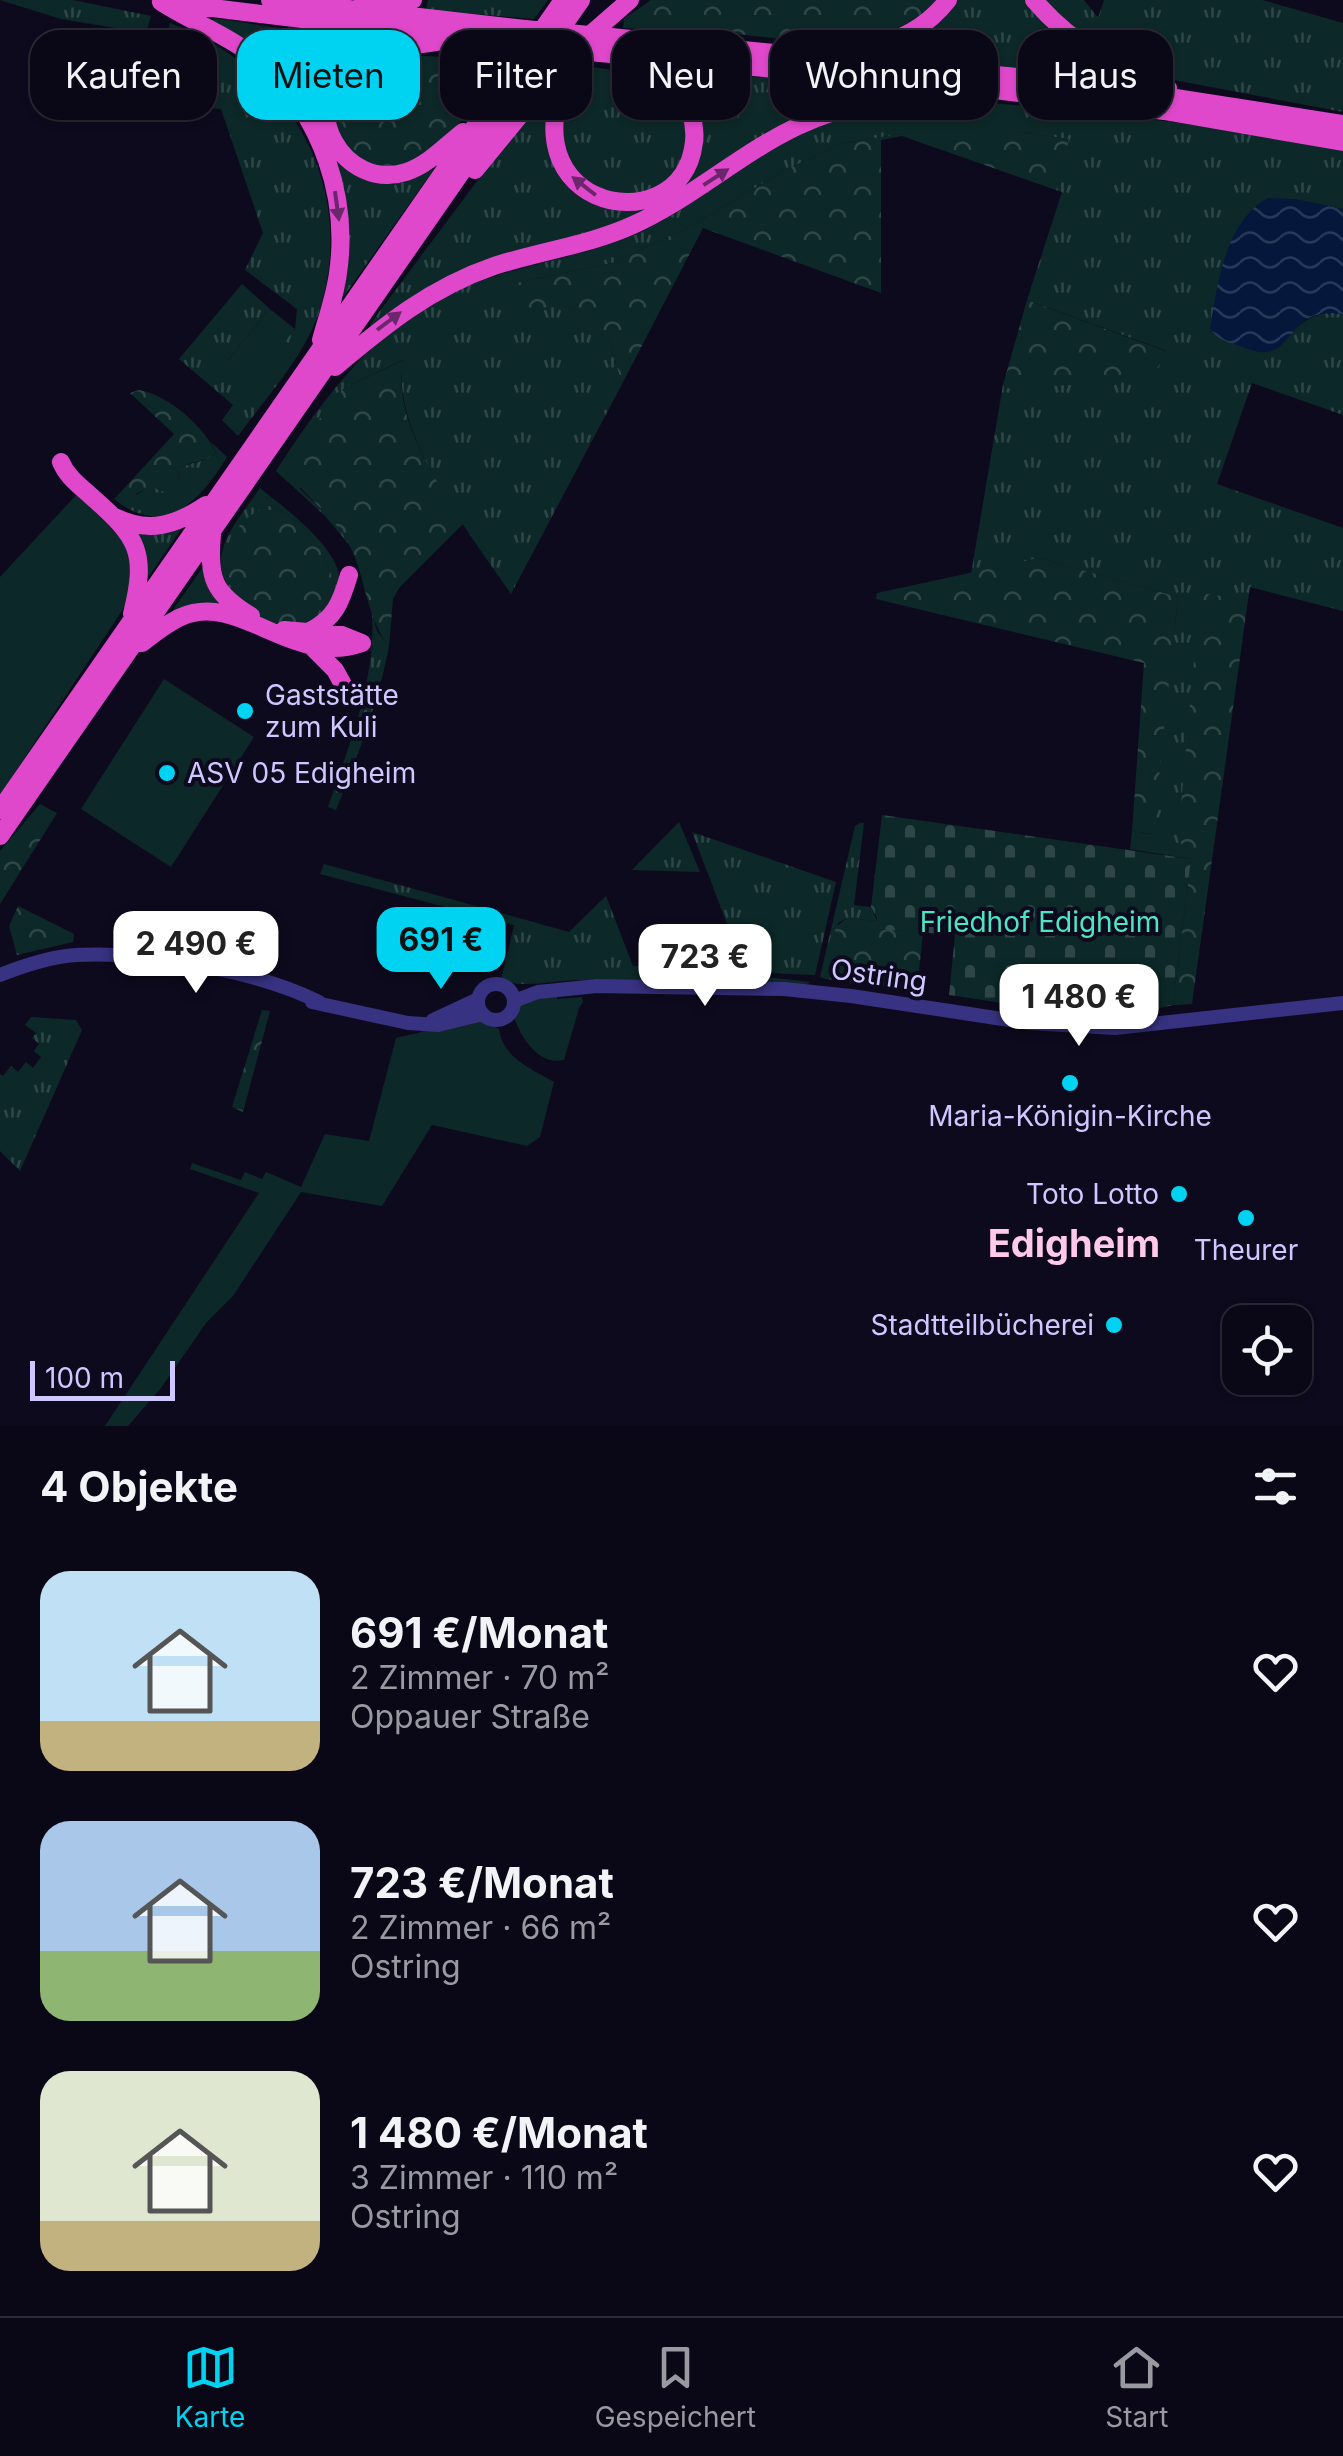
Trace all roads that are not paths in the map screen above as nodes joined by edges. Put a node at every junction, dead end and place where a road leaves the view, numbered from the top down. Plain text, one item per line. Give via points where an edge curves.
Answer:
1 (270, 0) edge
2 (413, 0) edge
3 (563, 0) edge
4 (581, 0) edge
5 (630, 0) edge
6 (948, 0) edge
7 (1034, 0) edge
8 (161, 3) edge
9 (303, 4) junction
10 (473, 30) edge
11 (592, 30) edge
12 (914, 30) edge
13 (440, 38) edge
14 (440, 41) edge
15 (592, 46) edge
16 (610, 48) junction
17 (770, 54) edge
18 (770, 65) edge
19 (1173, 98) edge
20 (1191, 99) junction
21 (1173, 112) edge
22 (516, 120) edge
23 (554, 120) edge
24 (812, 120) edge
25 (478, 121) junction
26 (1343, 124) edge
27 (1343, 142) edge
28 (439, 205) junction
29 (316, 355) junction
30 (315, 384) junction
31 (61, 462) dead end
32 (218, 496) junction
33 (108, 511) junction
34 (213, 532) junction
35 (350, 575) dead end
36 (130, 624) junction
37 (310, 641) junction
38 (129, 652) junction
39 (351, 699) dead end
40 (0, 810) edge
41 (0, 836) edge
42 (0, 975) edge
43 (512, 995) junction
44 (478, 999) junction
45 (1343, 1003) edge
46 (482, 1014) junction
47 (429, 1023) junction

1 - 9 highway
2 - 9 highway
3 - 25 highway
4 - 28 highway
5 - 11 highway
6 - 12 highway
7 - 20 highway via 1094,54
8 - 13 highway
8 -> 29 highway via 218,31 264,65 302,109 323,149 340,246
9 - 10 highway
14 - 25 highway via 372,53 348,66 328,96 326,124 352,165 392,175 420,166
15 - 16 highway, bridge
16 - 17 highway
16 - 18 highway
16 -> 23 highway via 656,72 685,98 694,123 693,150 682,175 642,202 612,202 586,190 564,168
19 - 20 highway
20 - 26 highway
21 - 27 highway
22 - 28 highway
30 -> 24 highway via 386,323 442,287 630,227
25 - 29 highway
28 - 30 highway
29 - 32 highway
30 - 34 highway
31 - 33 highway
32 - 33 highway via 162,526 139,526
32 - 36 highway
33 - 36 highway via 134,545 141,570
34 - 37 highway via 210,562 220,592 260,621
34 - 38 highway
35 - 37 highway via 336,612
36 - 40 highway
37 - 38 highway via 216,610 184,616
37 - 39 highway
38 - 41 highway
42 - 47 street via 36,962 119,956 168,962 301,1002
43 - 44 street via 490,984
43 - 45 street, Ostring via 586,987 784,989 1101,1028
43 - 46 street via 512,1011 500,1020
44 - 46 street
44 - 47 street
46 - 47 street

